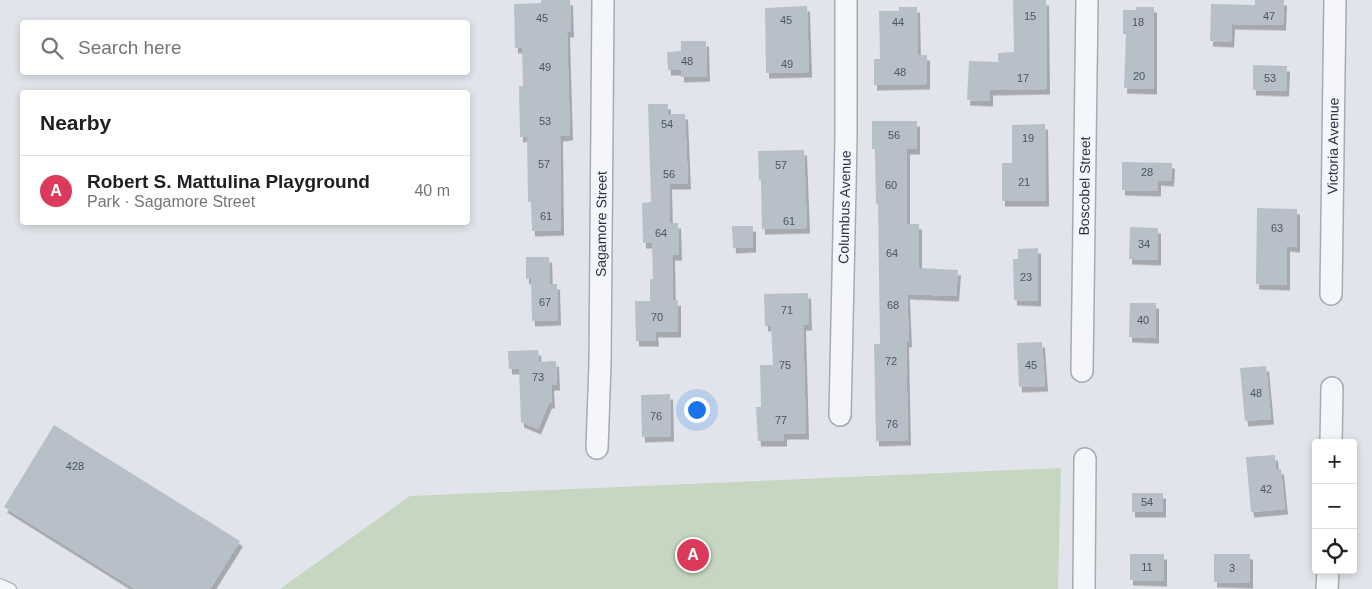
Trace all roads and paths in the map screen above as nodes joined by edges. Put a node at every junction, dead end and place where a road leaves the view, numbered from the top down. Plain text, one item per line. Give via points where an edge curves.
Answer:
1 (603, 0) edge
2 (846, 0) edge
3 (1087, 0) edge
4 (1335, 0) edge
5 (1331, 294) dead end
6 (1082, 371) dead end
7 (1332, 388) dead end
8 (840, 415) dead end
9 (1331, 439) edge
10 (597, 448) dead end
11 (1086, 459) dead end
12 (1328, 574) edge
13 (0, 584) edge
14 (11, 589) edge
15 (1084, 589) edge
16 (1327, 589) edge

1 - 10 street, Sagamore Street
2 - 8 street, Columbus Avenue
3 - 6 street, Boscobel Street
4 - 5 street, Victoria Avenue
7 - 9 street
11 - 15 street
12 - 16 street
13 - 14 lane

